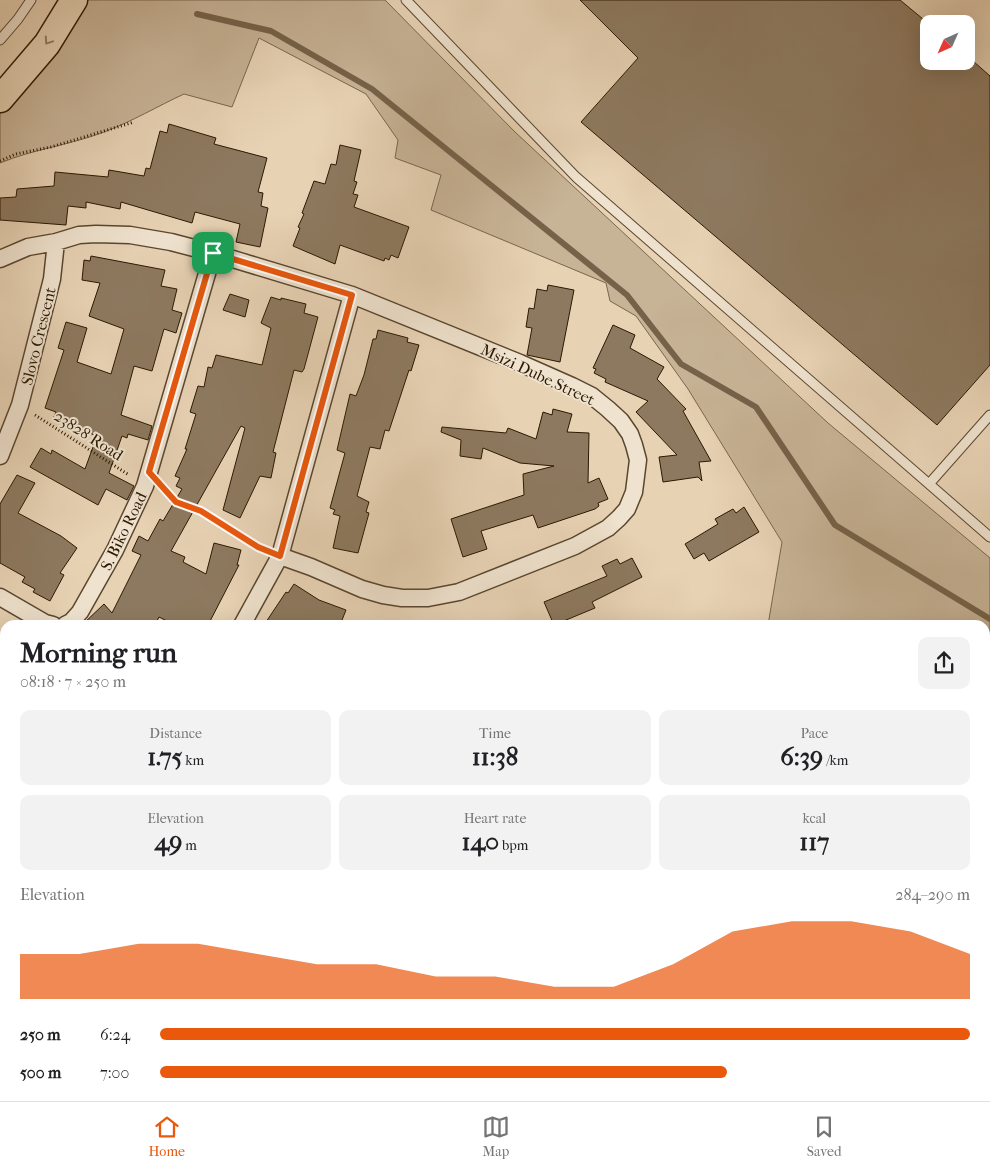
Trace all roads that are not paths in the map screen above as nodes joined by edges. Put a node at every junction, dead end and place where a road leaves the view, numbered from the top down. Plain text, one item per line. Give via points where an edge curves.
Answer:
1 (31, 0) edge
2 (74, 0) edge
3 (406, 0) edge
4 (0, 40) edge
5 (0, 99) edge
6 (56, 242) junction
7 (213, 253) junction
8 (0, 259) edge
9 (352, 295) junction
10 (990, 415) edge
11 (0, 456) edge
12 (929, 484) junction
13 (990, 537) edge
14 (280, 556) junction
15 (0, 597) edge
16 (40, 620) edge
17 (73, 620) edge
18 (245, 620) edge

1 - 4 lane
2 -> 5 main road via 47,44
3 - 12 lane via 576,177
6 - 7 street, Msizi Dube Street via 78,235 130,236
6 - 8 street, Msizi Dube Street via 28,247
6 - 11 street, Slovo Crescent via 52,279 20,406
7 - 9 street, Msizi Dube Street
7 - 17 street, S. Biko Road via 147,479 115,550
9 - 14 street
9 - 14 street, Msizi Dube Street via 520,362 592,396 621,421 630,434 638,460 634,492 619,518 602,532 575,546 459,592 428,598 376,593
10 - 12 lane
12 - 13 lane
14 - 18 street
15 - 16 street

